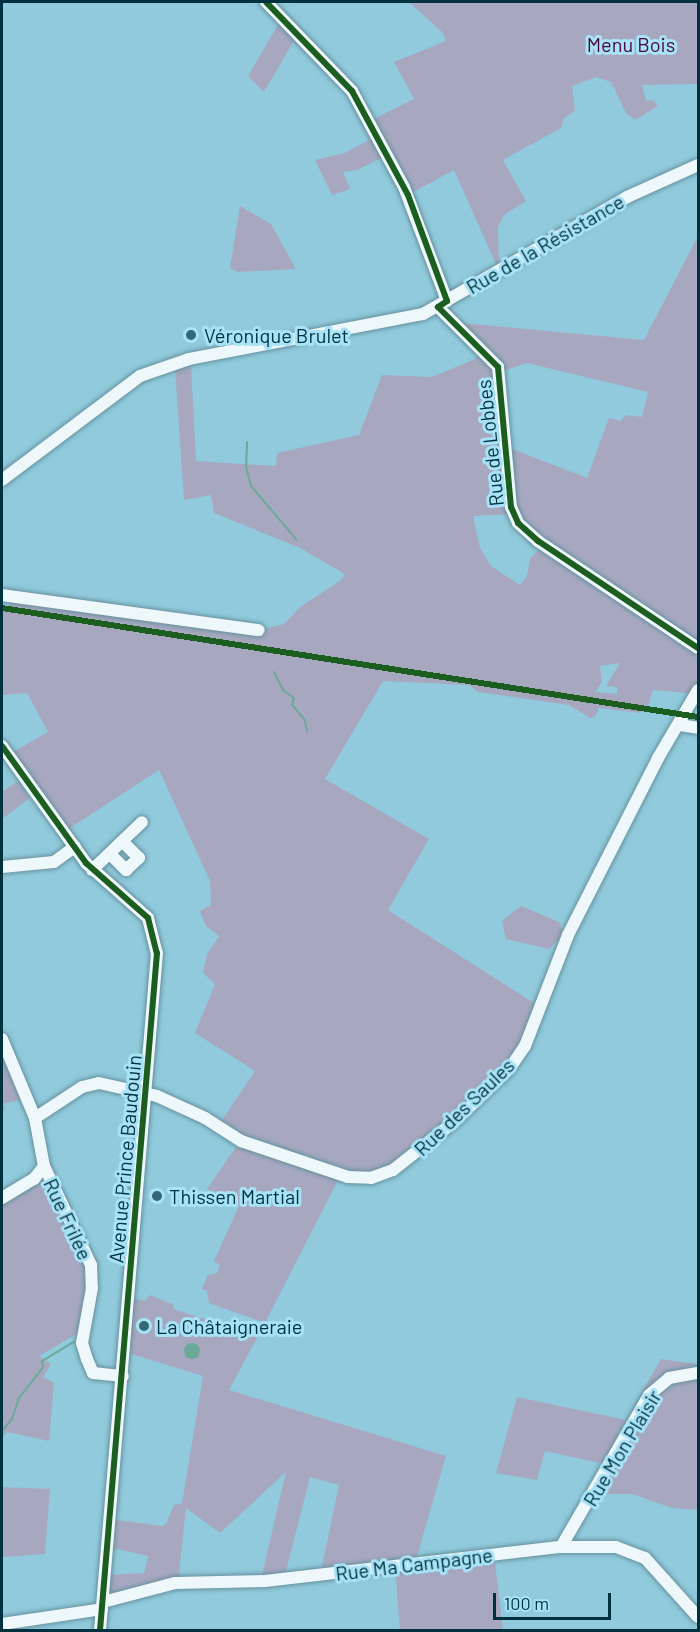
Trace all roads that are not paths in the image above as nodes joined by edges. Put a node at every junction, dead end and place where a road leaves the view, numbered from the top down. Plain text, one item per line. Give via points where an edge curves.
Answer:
1 (266, 2) edge
2 (699, 165) edge
3 (442, 304) junction
4 (3, 475) edge
5 (2, 595) edge
6 (259, 630) dead end
7 (699, 648) edge
8 (699, 690) edge
9 (680, 725) junction
10 (699, 728) edge
11 (2, 746) edge
12 (142, 822) dead end
13 (123, 842) junction
14 (75, 847) junction
15 (110, 854) junction
16 (2, 867) edge
17 (92, 870) junction
18 (2, 1039) edge
19 (147, 1094) junction
20 (35, 1118) junction
21 (44, 1166) junction
22 (2, 1198) edge
23 (699, 1373) edge
24 (123, 1376) junction
25 (561, 1547) junction
26 (103, 1605) junction
27 (699, 1617) edge
28 (2, 1624) edge
29 (100, 1630) edge

1 - 3 street, Rue de Lobbes via 352,91 404,187
2 - 3 street, Rue de la Résistance via 627,197
3 - 4 street, Rue de la Résistance via 417,316 189,359 140,376
3 - 7 street, Rue de Lobbes via 498,367 511,507 518,523 538,542
5 - 6 street
8 - 9 street, Rue des Saules
9 - 10 street
9 - 19 street, Rue des Saules via 658,758 568,935 525,1046 480,1097 410,1159 382,1175 348,1177 241,1141 205,1118
11 - 14 street, Avenue Prince Baudouin
12 - 13 street
13 - 15 street
13 - 15 street via 139,858 126,870
14 - 16 street via 54,862
14 - 17 street, Avenue Prince Baudouin
15 - 17 street
17 - 19 street, Avenue Prince Baudouin via 144,914 153,930 158,964
18 - 20 street, Rue Frilée
19 - 20 street, Rue des Saules via 91,1083
19 - 24 street, Avenue Prince Baudouin
20 - 21 street, Rue Frilée
21 - 22 street via 29,1183
21 - 24 street, Rue Frilée via 93,1277 82,1336 87,1359 96,1375
23 - 25 street, Rue Mon Plaisir via 669,1378 649,1395
24 - 26 street, Avenue Prince Baudouin
25 - 26 street, Rue Ma Campagne via 320,1576 170,1584
25 - 27 street, Rue Ma Campagne via 616,1547 637,1552
26 - 28 street, Rue Ma Campagne
26 - 29 street, Avenue Prince Baudouin

